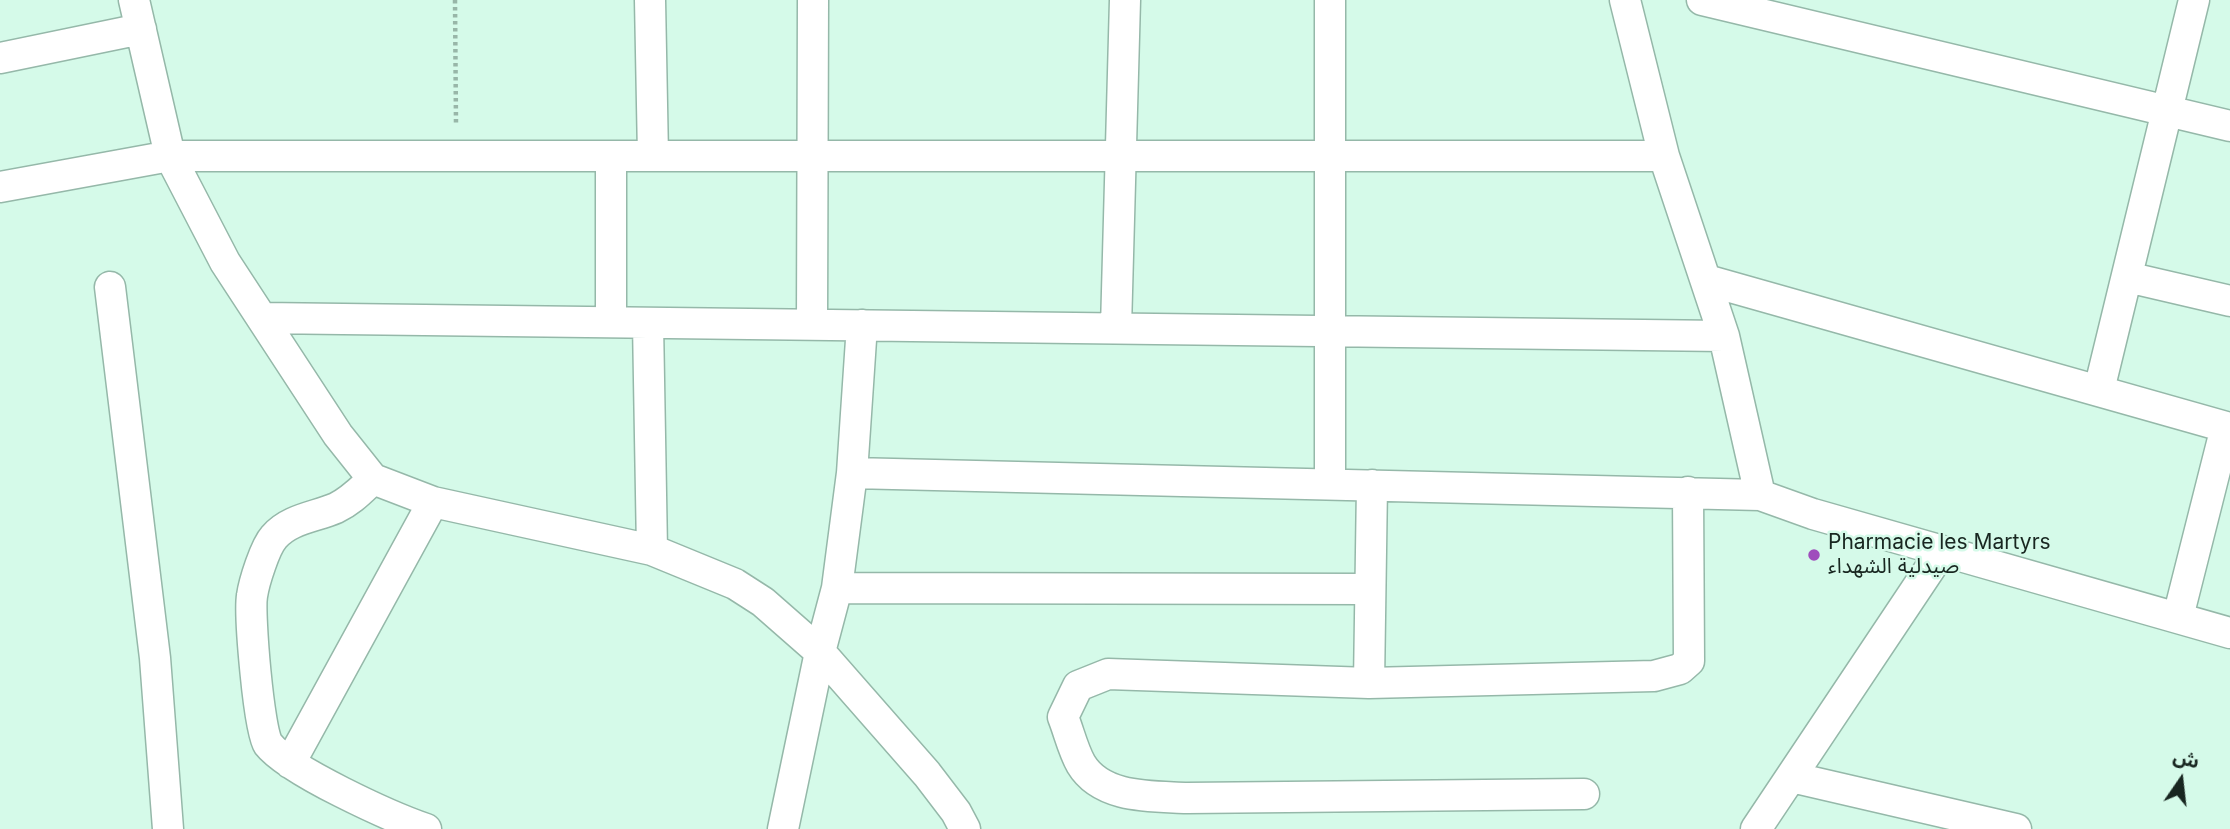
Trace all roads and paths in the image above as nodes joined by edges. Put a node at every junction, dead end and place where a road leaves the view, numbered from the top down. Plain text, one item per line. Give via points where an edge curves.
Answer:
1 (134, 0) edge
2 (456, 0) edge
3 (650, 0) edge
4 (814, 0) edge
5 (1125, 0) edge
6 (1330, 0) edge
7 (1625, 0) edge
8 (1702, 0) edge
9 (2194, 0) edge
10 (141, 29) junction
11 (0, 58) edge
12 (2167, 111) junction
13 (2230, 126) edge
14 (170, 156) junction
15 (456, 156) junction
16 (611, 156) junction
17 (653, 156) junction
18 (813, 156) junction
19 (1121, 156) junction
20 (1331, 156) junction
21 (1664, 156) junction
22 (0, 187) edge
23 (2127, 277) junction
24 (1706, 280) junction
25 (110, 287) dead end
26 (2230, 301) edge
27 (262, 318) junction
28 (611, 322) junction
29 (649, 323) junction
30 (812, 324) junction
31 (862, 325) junction
32 (1116, 328) junction
33 (1331, 331) junction
34 (1724, 337) junction
35 (2099, 390) junction
36 (2228, 421) edge
37 (852, 472) junction
38 (373, 479) junction
39 (1330, 484) junction
40 (1371, 485) junction
41 (1688, 492) junction
42 (1760, 495) junction
43 (433, 502) junction
44 (652, 550) junction
45 (1941, 552) junction
46 (837, 588) junction
47 (1370, 589) junction
48 (2178, 617) junction
49 (2230, 633) edge
50 (820, 652) junction
51 (1369, 682) junction
52 (290, 763) junction
53 (1791, 777) junction
54 (1584, 794) dead end
55 (168, 829) edge
56 (426, 829) edge
57 (783, 829) edge
58 (965, 829) edge
59 (1756, 829) edge
60 (2016, 829) edge

1 - 10 street
2 - 15 path
3 - 17 street
4 - 18 street
5 - 19 street
6 - 20 street
7 - 21 street
8 - 12 street
9 - 12 street
10 - 11 street
10 - 14 street
12 - 13 street
12 - 23 street
14 - 15 street
14 - 22 street
14 - 27 street via 225,262
15 - 16 street
16 - 17 street
16 - 28 street
17 - 18 street
18 - 19 street
18 - 30 street
19 - 20 street
19 - 32 street
20 - 21 street
20 - 33 street
21 - 24 street
23 - 26 street
23 - 35 street
24 - 34 street
24 - 35 street
25 - 55 street via 155,658
27 - 28 street
27 - 38 street via 338,435
28 - 29 street
29 - 30 street
29 - 44 street
30 - 31 street
31 - 32 street
31 - 37 street
32 - 33 street
33 - 34 street
33 - 39 street
34 - 42 street
35 - 36 street
36 - 48 street
37 - 39 street
37 - 46 street
38 - 43 street
38 - 52 street via 352,500 284,526 272,539 252,597 254,664 266,742
39 - 40 street
40 - 41 street
40 - 47 street
41 - 42 street
41 - 51 street via 1689,661 1680,669 1654,676
42 - 45 street
43 - 44 street
43 - 52 street
44 - 50 street via 735,584
45 - 48 street
45 - 53 street
46 - 47 street
46 - 50 street
47 - 51 street
48 - 49 street
50 - 57 street
50 - 58 street via 928,774
51 - 54 street via 1108,674 1078,685 1063,717 1082,765 1103,785 1128,794 1187,798
52 - 56 street
53 - 59 street
53 - 60 street

